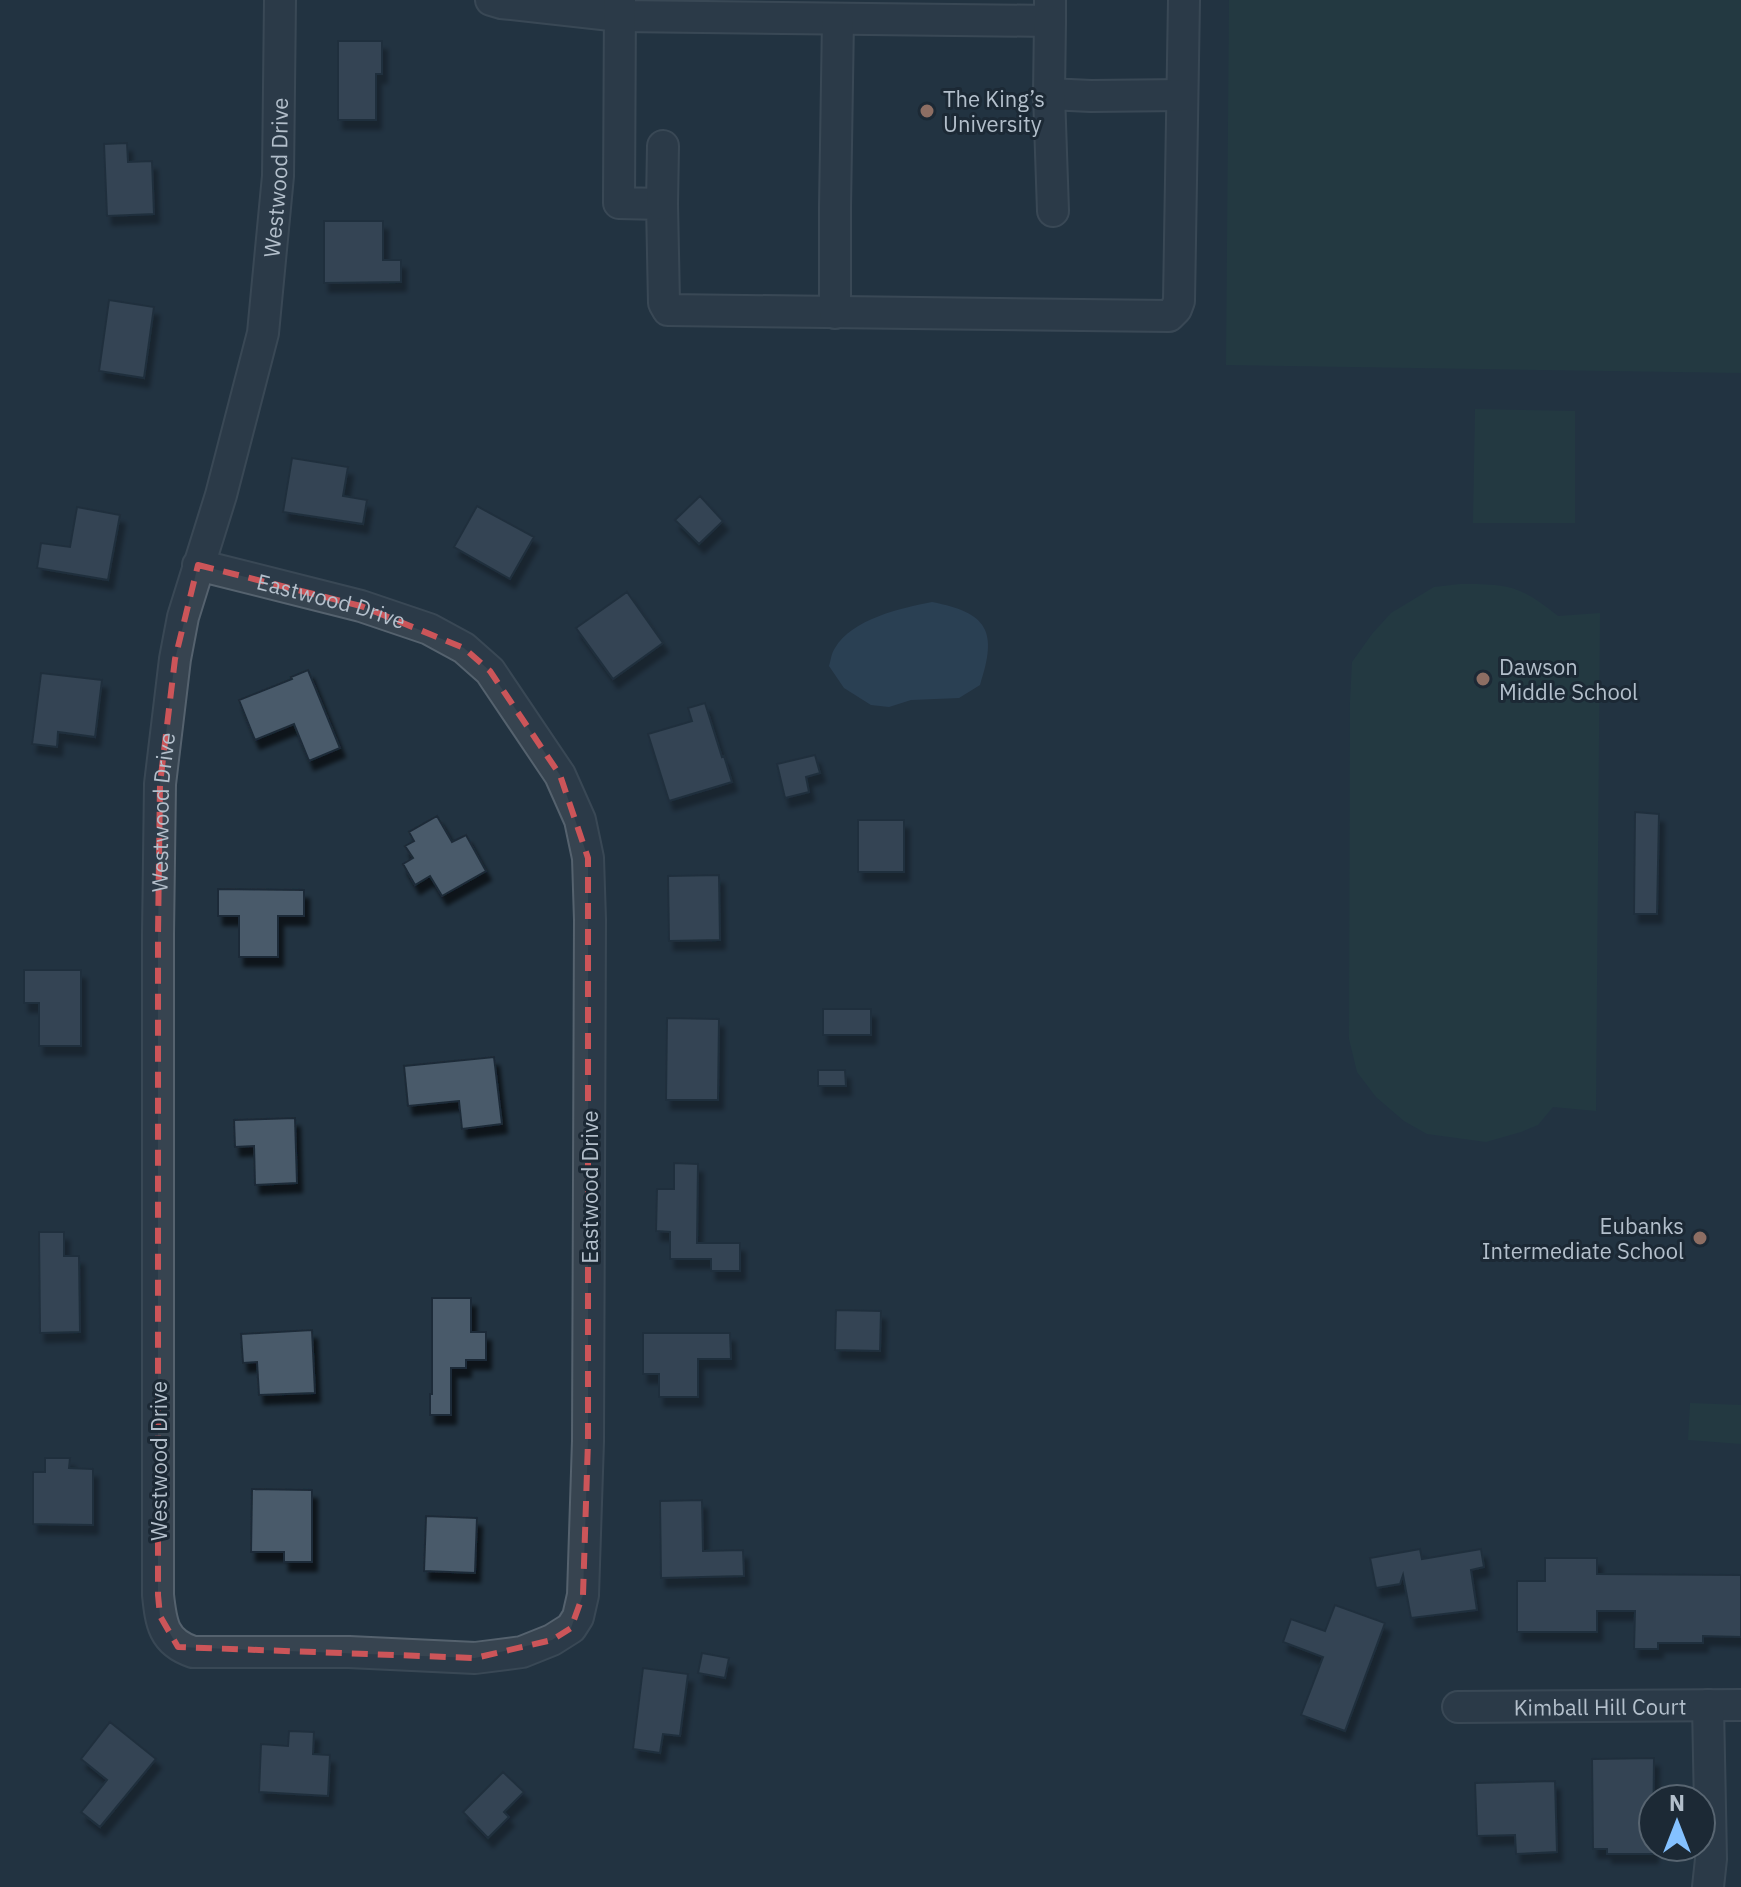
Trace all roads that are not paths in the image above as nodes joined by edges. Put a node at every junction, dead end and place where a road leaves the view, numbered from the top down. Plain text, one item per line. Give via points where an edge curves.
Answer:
1 (280, 0) edge
2 (491, 0) edge
3 (1184, 0) edge
4 (620, 8) edge
5 (1050, 11) edge
6 (838, 20) junction
7 (1049, 94) junction
8 (1182, 95) junction
9 (663, 146) dead end
10 (662, 204) junction
11 (1053, 211) dead end
12 (835, 313) junction
13 (198, 565) junction
14 (168, 1637) joint
15 (1708, 1705) junction
16 (1741, 1705) edge
17 (1458, 1707) dead end
18 (1708, 1887) edge

1 - 13 street, Westwood Drive via 278,176 263,333
2 - 4 street
3 - 8 street
4 - 6 street
4 - 10 street via 619,203
5 - 6 street
5 - 7 street
6 - 12 street
7 - 8 street
7 - 11 street
8 - 12 street via 1179,301 1169,316
9 - 10 street
10 - 12 street via 668,310
13 - 14 street, Westwood Drive via 175,659 160,784 158,1595
13 - 14 street, Eastwood Drive via 361,606 429,629 464,648 490,671 560,775 580,820 588,858 590,920 588,1456 583,1595 571,1628 552,1640 522,1652 475,1658 193,1652
15 - 16 street, Kimball Hill Court
15 - 17 street, Kimball Hill Court
15 - 18 street

